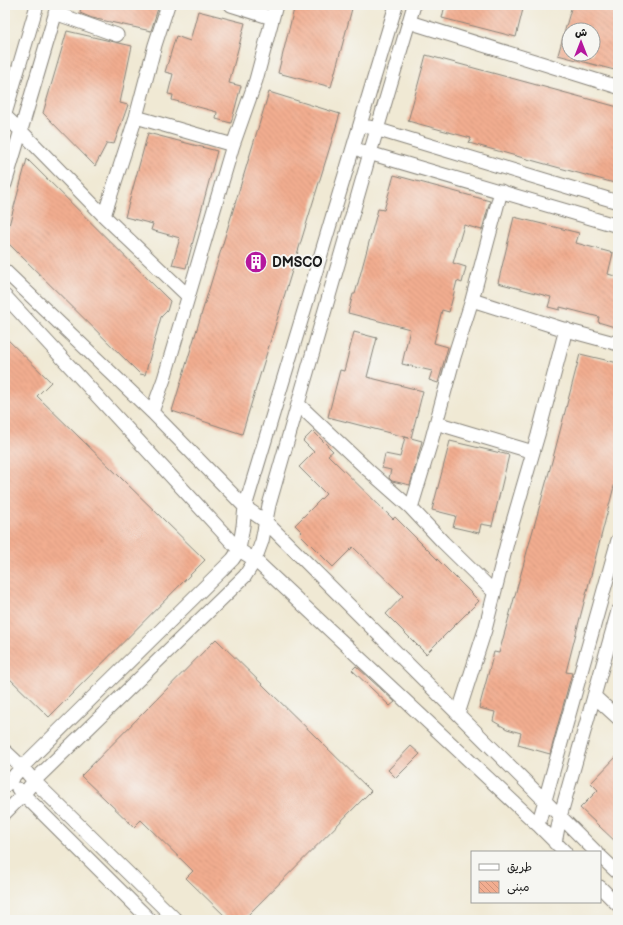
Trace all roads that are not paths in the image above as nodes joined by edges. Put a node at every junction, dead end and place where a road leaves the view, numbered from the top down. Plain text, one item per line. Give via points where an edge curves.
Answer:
1 (37, 5) edge
2 (168, 5) edge
3 (230, 5) edge
4 (276, 5) edge
5 (396, 5) edge
6 (414, 5) edge
7 (57, 9) edge
8 (272, 18) junction
9 (409, 22) junction
10 (117, 35) dead end
11 (618, 87) edge
12 (5, 115) edge
13 (136, 117) junction
14 (360, 124) junction
15 (20, 130) junction
16 (377, 130) junction
17 (233, 145) junction
18 (353, 149) junction
19 (370, 153) junction
20 (5, 184) edge
21 (501, 192) junction
22 (618, 202) edge
23 (104, 216) junction
24 (618, 226) edge
25 (5, 271) edge
26 (5, 296) edge
27 (188, 296) junction
28 (472, 300) junction
29 (566, 329) junction
30 (618, 344) edge
31 (298, 404) junction
32 (152, 412) junction
33 (436, 423) junction
34 (533, 452) junction
35 (245, 507) junction
36 (411, 508) junction
37 (266, 522) junction
38 (618, 540) edge
39 (239, 550) junction
40 (255, 560) junction
41 (494, 592) junction
42 (618, 611) edge
43 (594, 696) junction
44 (458, 714) junction
45 (618, 718) edge
46 (5, 751) edge
47 (22, 767) junction
48 (7, 781) edge
49 (34, 781) junction
50 (23, 795) junction
51 (544, 801) junction
52 (5, 813) edge
53 (560, 817) junction
54 (538, 825) junction
55 (555, 843) junction
56 (564, 851) edge
57 (595, 851) edge
58 (601, 857) edge
59 (618, 873) edge
60 (601, 888) edge
61 (618, 905) edge
62 (150, 920) edge
63 (176, 920) edge

1 - 12 street
2 - 13 street via 154,45
3 - 8 street
4 - 8 street
5 - 14 street
6 - 9 street
7 - 10 street
7 - 15 street
8 - 17 street via 256,80
9 - 11 street
9 - 16 street
12 - 15 street
13 - 17 street
13 - 23 street
14 - 16 street
14 - 18 street
15 - 20 street
15 - 23 street
16 - 19 street
16 - 22 street
17 - 27 street
18 - 19 street
18 - 35 street
19 - 21 street
19 - 31 street
21 - 24 street
21 - 28 street
23 - 27 street
25 - 32 street
26 - 39 street
27 - 32 street
28 - 29 street
28 - 33 street
29 - 30 street
29 - 34 street
31 - 36 street
31 - 37 street
32 - 35 street
33 - 34 street
33 - 36 street
34 - 41 street
35 - 37 street
35 - 39 street
36 - 41 street
37 - 40 street
37 - 44 street
38 - 51 street
39 - 40 street
39 - 47 street via 233,559
40 - 49 street via 245,576
40 - 54 street
41 - 44 street via 485,630
42 - 43 street
43 - 45 street
43 - 53 street
44 - 51 street
46 - 47 street
47 - 48 street
47 - 49 street
48 - 50 street
49 - 50 street
49 - 63 street
50 - 52 street
50 - 62 street
51 - 53 street
51 - 54 street
53 - 55 street
53 - 57 street
54 - 55 street
55 - 56 street
58 - 59 street
60 - 61 street

